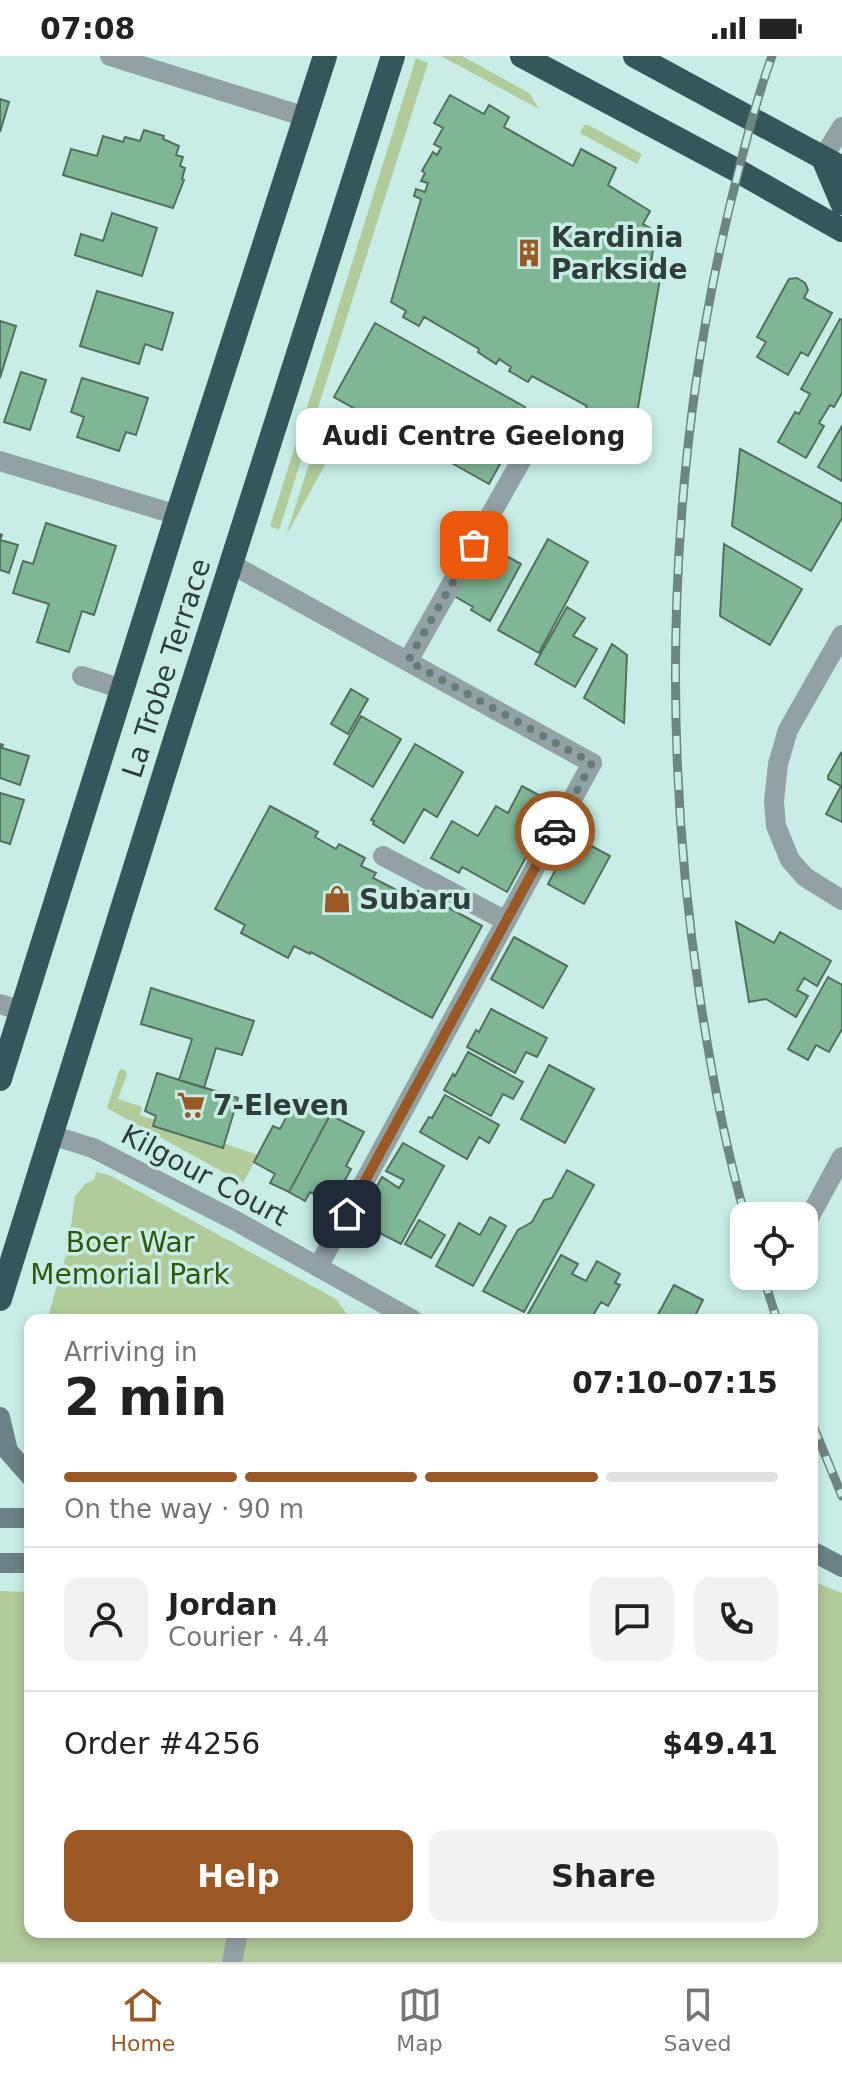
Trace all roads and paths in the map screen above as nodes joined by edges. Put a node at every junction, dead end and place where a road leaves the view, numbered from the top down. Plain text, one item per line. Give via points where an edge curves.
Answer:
1 (110, 56) edge
2 (325, 56) edge
3 (393, 56) edge
4 (522, 56) edge
5 (635, 56) edge
6 (306, 117) junction
7 (842, 127) edge
8 (833, 163) edge
9 (842, 203) edge
10 (842, 230) edge
11 (544, 420) dead end
12 (0, 461) edge
13 (177, 515) junction
14 (231, 564) junction
15 (842, 635) edge
16 (408, 661) junction
17 (82, 676) dead end
18 (122, 689) junction
19 (383, 856) dead end
20 (842, 900) edge
21 (506, 921) junction
22 (11, 1008) edge
23 (0, 1079) edge
24 (51, 1135) junction
25 (842, 1157) edge
26 (818, 1202) edge
27 (318, 1267) junction
28 (0, 1299) edge
29 (402, 1314) edge
30 (0, 1417) edge
31 (24, 1469) edge
32 (0, 1518) edge
33 (24, 1518) edge
34 (818, 1554) edge
35 (0, 1563) edge
36 (24, 1563) edge
37 (842, 1567) edge
38 (237, 1938) edge
39 (232, 1962) edge

1 - 6 street
2 - 6 highway, La Trobe Terrace
3 - 14 highway, La Trobe Terrace
4 - 10 highway
5 - 8 highway
6 - 13 highway, La Trobe Terrace
7 - 8 street
8 - 9 highway
11 - 16 street
12 - 13 street
13 - 18 highway, La Trobe Terrace
14 - 16 street
14 - 24 highway, La Trobe Terrace
15 - 20 street via 782,747 774,801 779,837 796,868
16 - 21 street via 592,763
17 - 18 street
18 - 22 highway, La Trobe Terrace
19 - 21 street
21 - 27 street
22 - 23 highway, La Trobe Terrace
24 - 27 street, Kilgour Court via 93,1148
24 - 28 highway, La Trobe Terrace
25 - 26 street
27 - 29 street, Kilgour Court
30 - 31 street via 8,1451
32 - 33 street
34 - 37 street
35 - 36 street
38 - 39 street

